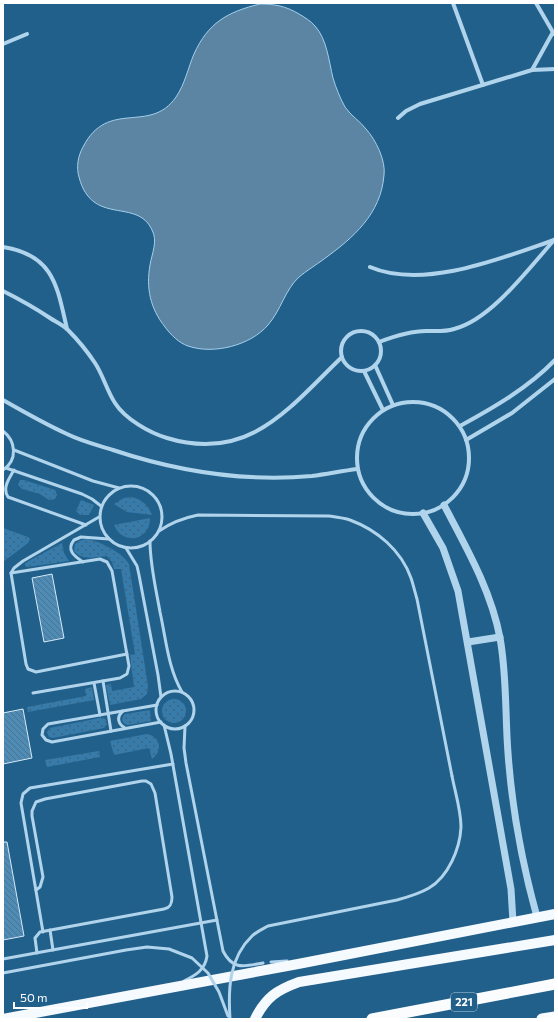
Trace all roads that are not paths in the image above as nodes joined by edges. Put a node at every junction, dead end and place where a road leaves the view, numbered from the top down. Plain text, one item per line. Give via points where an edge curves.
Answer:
1 (453, 3) edge
2 (536, 3) edge
3 (554, 33) edge
4 (27, 34) dead end
5 (3, 44) edge
6 (555, 69) edge
7 (532, 70) junction
8 (483, 85) junction
9 (398, 118) dead end
10 (555, 240) edge
11 (3, 247) edge
12 (370, 267) dead end
13 (3, 291) edge
14 (67, 329) junction
15 (379, 342) junction
16 (342, 357) junction
17 (555, 360) edge
18 (375, 366) junction
19 (364, 371) junction
20 (555, 379) edge
21 (3, 400) edge
22 (393, 405) junction
23 (383, 410) junction
24 (460, 426) junction
25 (3, 431) edge
26 (466, 440) junction
27 (14, 450) junction
28 (5, 469) edge
29 (357, 469) junction
30 (14, 470) junction
31 (119, 488) junction
32 (444, 505) junction
33 (101, 506) junction
34 (423, 513) junction
35 (99, 517) junction
36 (86, 525) junction
37 (159, 531) junction
38 (109, 539) junction
39 (150, 542) junction
40 (126, 548) junction
41 (83, 562) junction
42 (11, 573) junction
43 (500, 637) junction
44 (468, 642) junction
45 (127, 654) junction
46 (103, 681) junction
47 (94, 683) junction
48 (182, 692) junction
49 (33, 693) dead end
50 (161, 697) junction
51 (157, 705) junction
52 (123, 711) junction
53 (108, 713) junction
54 (100, 715) junction
55 (161, 722) junction
56 (164, 725) junction
57 (185, 726) junction
58 (126, 729) junction
59 (111, 731) junction
60 (173, 764) junction
61 (36, 890) junction
62 (555, 914) edge
63 (537, 917) junction
64 (217, 920) junction
65 (513, 922) junction
66 (200, 923) junction
67 (50, 930) junction
68 (43, 932) junction
69 (555, 940) edge
70 (53, 950) junction
71 (38, 953) junction
72 (3, 959) edge
73 (271, 962) dead end
74 (263, 963) dead end
75 (298, 964) junction
76 (3, 973) edge
77 (555, 984) edge
78 (173, 987) junction
79 (555, 1017) edge
80 (3, 1019) edge
81 (230, 1019) edge
82 (255, 1019) edge
83 (372, 1019) edge
84 (542, 1019) edge

1 - 8 street
2 - 3 street
3 - 7 street
4 - 5 street
6 - 7 street
7 - 8 street
8 - 9 street via 420,104
10 - 12 street via 458,270 397,275
10 - 15 street via 503,297 480,317 443,332 410,332
11 - 14 street via 33,256 45,266 54,279
13 - 14 street
14 - 16 street via 95,364 115,404 128,417 161,436 179,442 198,444 216,444 253,434 284,412
15 - 16 street via 367,331 351,333 341,346
15 - 18 street via 380,357
16 - 19 street via 350,368
17 - 24 street via 508,398
18 - 19 street
18 - 22 street
19 - 23 street
20 - 26 street via 512,413
21 - 29 street via 68,434 138,458 176,467 240,476 276,477 312,476
22 - 23 street
22 - 24 street via 412,401 430,404 447,412
23 - 29 street via 363,431 357,449
24 - 26 street
25 - 27 lane via 9,436
26 - 32 street via 469,458 466,476 457,492
27 - 28 lane
27 - 31 lane via 93,481
28 - 30 lane
29 - 34 street via 365,489 372,498 401,513
30 - 33 lane via 87,496
30 - 36 lane via 5,488 8,497
31 - 33 lane via 111,492
31 - 37 lane via 137,486 154,495 162,512
32 - 34 street
32 - 43 street via 483,584
33 - 35 lane
34 - 44 street via 453,572
35 - 36 lane
35 - 38 lane via 102,529
36 - 42 lane via 23,561
37 - 39 lane
37 - 81 lane, bridge via 171,522 198,515 329,516 350,520 387,542 402,559 411,577 417,599 460,813 460,838 450,865 430,888 397,900 268,926 253,935 238,953 233,967 228,994
38 - 40 lane
38 - 41 lane via 81,537 74,540 70,550
39 - 40 lane via 135,548
39 - 48 lane via 151,561 172,672
40 - 50 lane via 137,566
41 - 42 lane
41 - 45 lane via 100,559 109,564
42 - 45 lane via 26,664 30,671 39,672
43 - 44 street
43 - 63 street via 514,815
44 - 65 street via 511,889
45 - 46 lane via 127,674
46 - 47 lane
46 - 53 lane
47 - 49 lane
47 - 54 lane
48 - 50 lane via 169,692
48 - 57 lane via 191,698 194,708 192,719
50 - 51 lane
51 - 52 lane
51 - 55 lane via 157,717
52 - 53 lane
52 - 58 lane via 118,719
53 - 54 lane
53 - 59 lane
54 - 59 lane via 48,724 42,735 52,742
55 - 56 lane
55 - 58 lane
56 - 57 lane via 174,729
56 - 60 lane
57 - 64 lane via 186,763
58 - 59 lane
60 - 61 lane via 25,790 21,803
60 - 66 lane
61 - 67 lane via 40,887 43,877 32,816 36,802 142,781 151,784 155,793 172,904 164,909
61 - 68 lane
62 - 63 main road
63 - 65 main road
64 - 66 lane
64 - 74 lane via 223,951 232,963 246,966
65 - 75 main road
66 - 70 lane
66 - 78 lane via 206,956 204,966 197,974
67 - 68 lane
67 - 70 lane
68 - 71 lane via 35,938
69 - 82 main road via 299,982 273,994 261,1007
70 - 71 lane
71 - 72 lane
73 - 75 lane
75 - 78 main road
76 - 81 lane, bridge via 126,950 147,947 169,949 192,958 208,973
77 - 83 highway, 221
78 - 80 main road
79 - 84 highway

